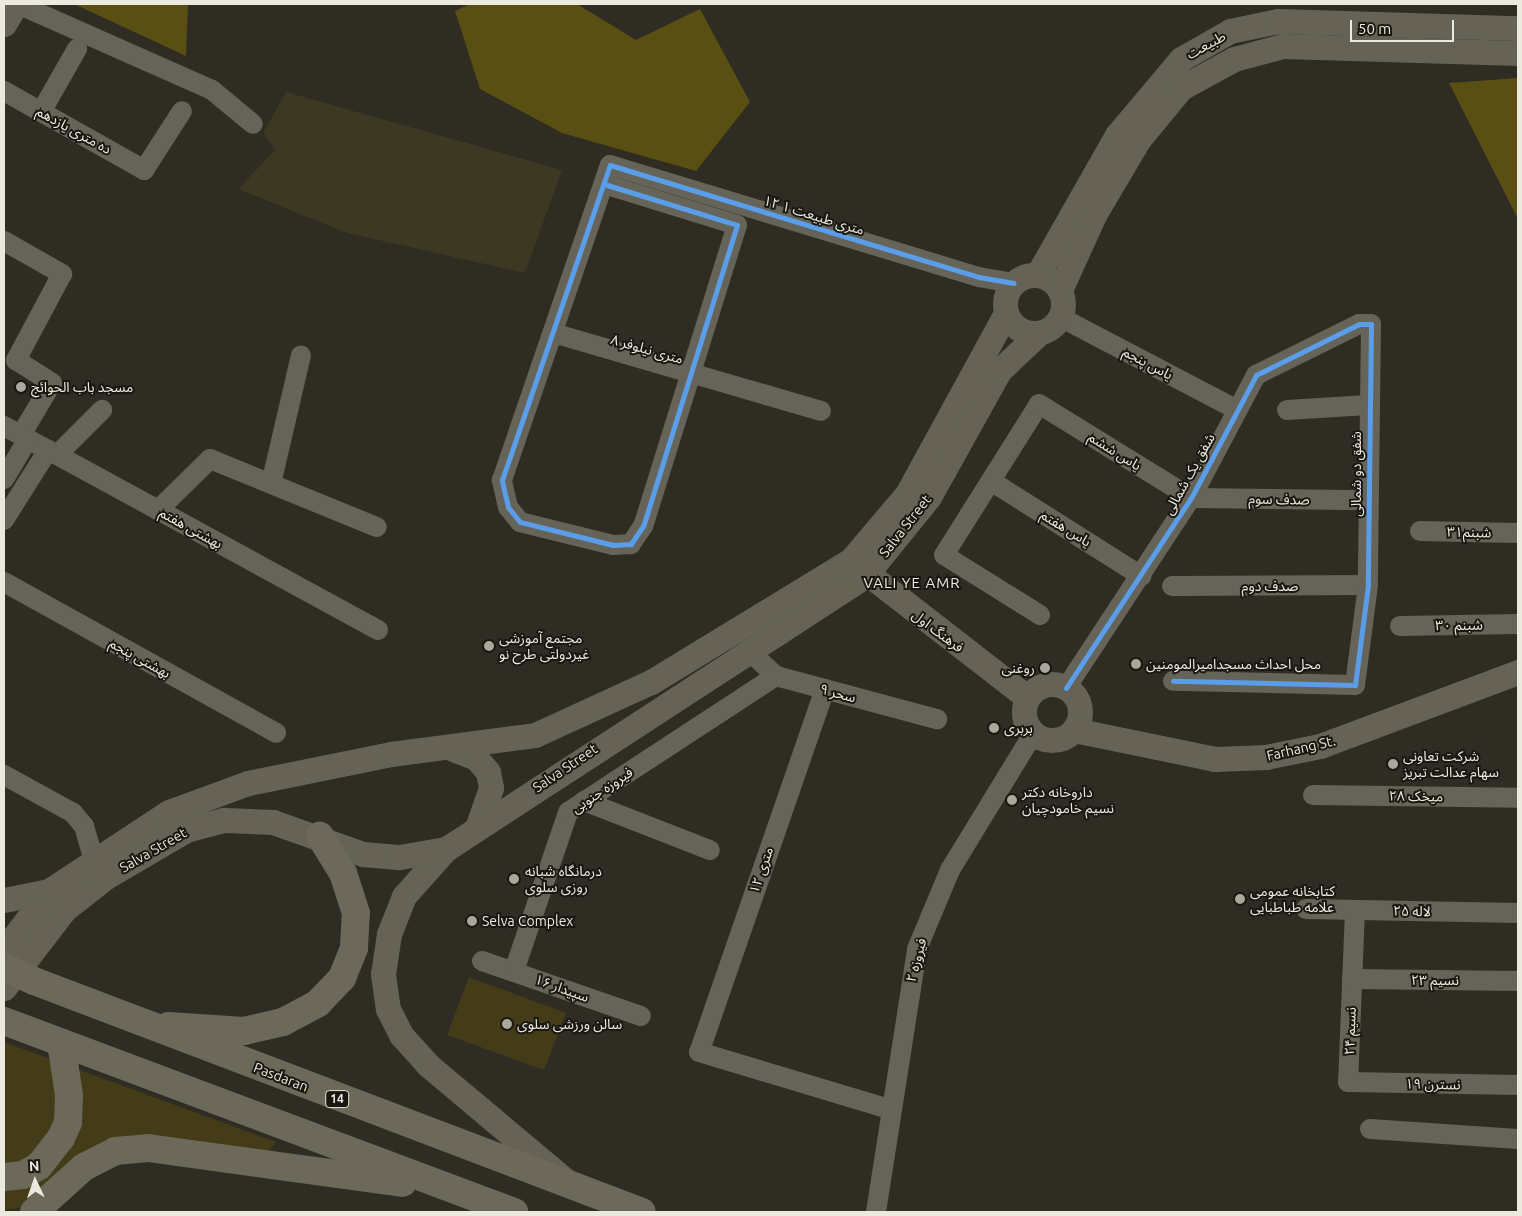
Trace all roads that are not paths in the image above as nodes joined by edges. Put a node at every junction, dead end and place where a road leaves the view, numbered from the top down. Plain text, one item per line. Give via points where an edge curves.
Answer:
1 (17, 4) edge
2 (4, 24) edge
3 (1518, 28) edge
4 (77, 49) dead end
5 (1518, 53) edge
6 (4, 90) edge
7 (182, 111) dead end
8 (41, 112) junction
9 (253, 124) dead end
10 (604, 184) junction
11 (4, 241) edge
12 (1038, 274) junction
13 (1013, 283) junction
14 (1060, 290) junction
15 (1006, 313) junction
16 (1060, 317) junction
17 (1371, 324) joint
18 (552, 333) junction
19 (1039, 333) junction
20 (301, 355) dead end
21 (691, 374) junction
22 (1368, 405) junction
23 (102, 410) dead end
24 (1236, 410) junction
25 (1288, 410) dead end
26 (821, 411) dead end
27 (18, 433) edge
28 (53, 453) junction
29 (4, 479) edge
30 (991, 481) junction
31 (272, 484) junction
32 (1191, 498) junction
33 (1367, 500) junction
34 (158, 510) junction
35 (4, 520) edge
36 (377, 527) dead end
37 (1420, 531) dead end
38 (1518, 533) edge
39 (858, 568) junction
40 (1141, 576) junction
41 (4, 582) edge
42 (1368, 585) junction
43 (1172, 586) dead end
44 (1040, 615) dead end
45 (1518, 624) edge
46 (1400, 626) dead end
47 (378, 630) dead end
48 (748, 650) junction
49 (1518, 672) edge
50 (776, 676) junction
51 (1172, 681) dead end
52 (1066, 688) junction
53 (825, 689) junction
54 (1028, 697) junction
55 (937, 719) dead end
56 (1074, 730) junction
57 (276, 733) dead end
58 (1033, 734) junction
59 (452, 749) junction
60 (4, 775) edge
61 (1313, 795) dead end
62 (1518, 798) edge
63 (584, 802) junction
64 (477, 828) junction
65 (320, 836) junction
66 (446, 849) junction
67 (710, 850) dead end
68 (94, 862) junction
69 (49, 891) junction
70 (4, 900) edge
71 (1306, 909) dead end
72 (1355, 910) junction
73 (1518, 913) edge
74 (4, 950) edge
75 (482, 961) dead end
76 (4, 967) edge
77 (514, 971) junction
78 (1352, 980) junction
79 (1518, 981) edge
80 (4, 988) edge
81 (641, 1016) dead end
82 (5, 1022) edge
83 (137, 1024) junction
84 (61, 1042) junction
85 (1348, 1082) joint
86 (1518, 1085) edge
87 (889, 1109) junction
88 (1370, 1129) dead end
89 (1518, 1139) edge
90 (4, 1177) edge
91 (572, 1186) junction
92 (453, 1190) junction
93 (34, 1212) edge
94 (514, 1212) edge
95 (642, 1212) edge
96 (876, 1212) edge

1 - 2 main road
1 - 9 street via 212,90
3 - 12 main road, طبیعت via 1278,21 1230,31 1181,59 1117,135
4 - 8 street
5 - 14 main road, طبیعت via 1283,46 1234,59 1181,88 1139,139 1094,215
6 - 8 street, ده متری یازدهم
7 - 8 street, ده متری یازدهم via 144,170
10 - 13 street, ۱۲ متری طبیعت ۱ via 610,165 979,277
10 - 18 street
10 - 21 street via 737,225
11 - 27 street via 62,274 16,360 52,383
12 - 13 main road
12 - 14 main road
13 - 15 main road via 1005,299
14 - 16 main road
15 - 19 main road via 1021,330
15 - 39 main road, Salva Street via 907,494
16 - 19 main road
16 - 24 street, یاس پنجم
17 - 22 street, شفق دو شمالی via 1375,333
17 - 24 street, شفق یک شمالی via 1359,324 1256,375
18 - 21 street, ۸ متری نیلوفر
18 - 21 street via 502,480 508,507 520,522 612,545 631,544 643,526
19 - 39 main road, Salva Street via 999,372 929,497
20 - 31 street
21 - 26 street, ۸ متری نیلوفر
22 - 25 street
22 - 33 street, شفق دو شمالی
23 - 28 street
24 - 32 street, شفق یک شمالی
27 - 28 street, بهشتی هفتم
27 - 29 street
28 - 34 street, بهشتی هفتم
28 - 35 street
30 - 32 street, یاس ششم via 1039,404
30 - 40 street, یاس هفتم
30 - 44 street via 944,555
31 - 34 street via 210,459
31 - 36 street
32 - 33 street, صدف سوم
32 - 40 street, شفق یک شمالی
33 - 42 street, شفق دو شمالی
34 - 47 street, بهشتی هفتم
37 - 38 street, شبنم۳۱
39 - 48 main road, Salva Street
39 - 54 main road, فرهنگ اول
39 - 59 main road, Salva Street via 599,708 535,734
40 - 52 street, شفق یک شمالی
41 - 57 street, بهشتی پنجم
42 - 43 street, صدف دوم
42 - 51 street, شفق دو شمالی via 1355,685
45 - 46 street, شبنم ۳۰
48 - 50 street, سحر ۹
48 - 64 main road, Salva Street
49 - 56 main road, Farhang St. via 1320,746 1266,757 1215,759
50 - 53 street, سحر ۹
50 - 63 street, فیروزه جنوبی
52 - 54 main road via 1040,686
52 - 56 main road via 1080,712
53 - 55 street, سحر ۹
53 - 87 street, ۱۲ متری via 699,1052
54 - 58 main road via 1023,714
56 - 58 main road via 1052,741
58 - 87 street, فیروزه ٢ via 950,870 930,914 909,984
59 - 64 main road via 476,758 488,772 490,795
59 - 68 main road, Salva Street via 391,754 248,783 170,812
60 - 68 street via 73,813 84,826
61 - 62 street, میخک ۲۸
63 - 67 street
63 - 77 street, فیروزه جنوبی via 568,812
64 - 66 main road, Salva Street
65 - 66 main road, Salva Street via 363,854 400,857
65 - 80 main road, Salva Street via 272,822 224,820 186,830 106,877 64,910
65 - 83 highway via 343,873 356,913 354,948 342,978 318,1003 283,1022 244,1031
66 - 91 main road via 404,896 389,934 383,974 388,1009 402,1036 428,1066
68 - 69 main road, Salva Street
69 - 70 main road
69 - 74 main road, Salva Street
71 - 72 street, لاله ۲۵
72 - 73 street, لاله ۲۵
72 - 78 street, نسیم ۲۴
75 - 77 street, سپیدار ۱۶
76 - 83 highway, Pasdaran / 14, bridge
77 - 81 street, سپیدار ۱۶
78 - 79 street, نسیم ۲۳
78 - 85 street, نسیم ۲۴
82 - 84 highway
83 - 91 highway, Pasdaran / 14
84 - 90 highway via 68,1095 61,1138 40,1166 22,1175
84 - 92 highway
85 - 86 street, نسترن ۱۹
87 - 96 street, فیروزه ٢
88 - 89 street
91 - 95 highway, Pasdaran / 14
92 - 93 highway via 148,1148 115,1151 84,1167
92 - 94 highway

